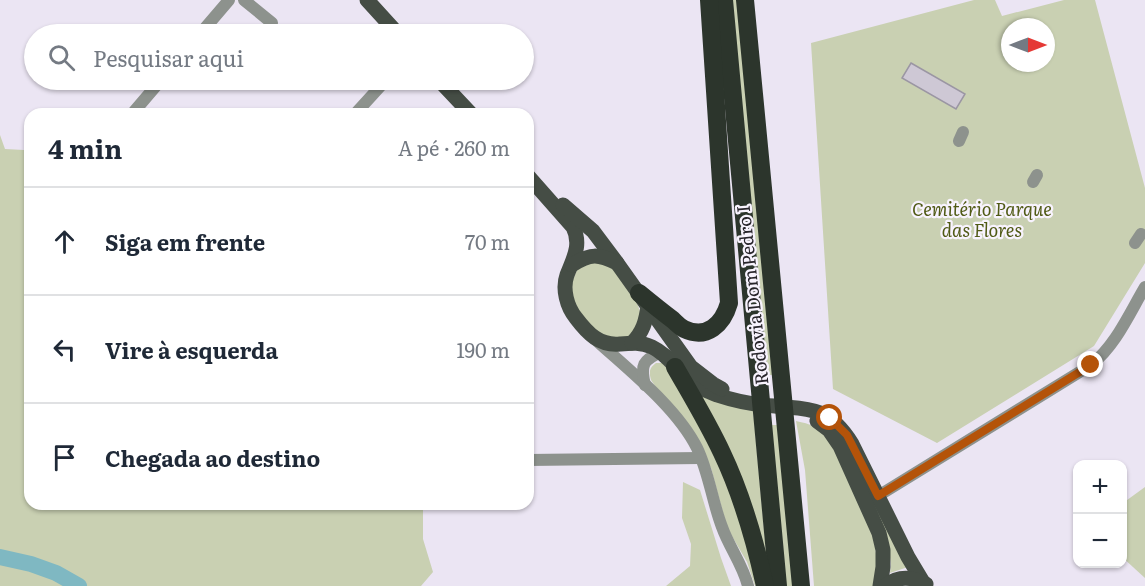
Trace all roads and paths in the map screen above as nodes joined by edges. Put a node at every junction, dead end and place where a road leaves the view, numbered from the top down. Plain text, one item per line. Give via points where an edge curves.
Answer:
1 (229, 0) edge
2 (244, 0) edge
3 (367, 0) edge
4 (709, 0) edge
5 (724, 0) edge
6 (745, 0) edge
7 (272, 23) dead end
8 (209, 24) edge
9 (389, 24) edge
10 (152, 90) edge
11 (377, 90) edge
12 (448, 90) edge
13 (137, 108) edge
14 (360, 108) edge
15 (465, 108) edge
16 (534, 182) edge
17 (534, 184) edge
18 (617, 263) junction
19 (572, 265) junction
20 (1145, 287) edge
21 (644, 300) junction
22 (597, 341) junction
23 (632, 343) junction
24 (661, 352) junction
25 (675, 367) junction
26 (645, 385) junction
27 (749, 402) junction
28 (767, 414) junction
29 (700, 458) junction
30 (534, 460) edge
31 (791, 470) junction
32 (878, 496) junction
33 (926, 584) edge
34 (748, 586) edge
35 (765, 586) edge
36 (778, 586) edge
37 (801, 586) edge
38 (807, 586) edge
39 (882, 586) edge

1 - 8 street
2 - 7 street
3 - 9 main road
4 - 21 highway via 729,303 718,325 696,332 684,329
5 - 28 highway, Rodovia Dom Pedro I via 758,376
6 - 31 highway, Rodovia Dom Pedro I
10 - 13 street
11 - 14 street
12 - 15 main road
16 - 18 main road via 593,231
17 - 19 main road via 576,233
18 - 19 main road via 596,255
18 - 21 main road
19 - 22 main road via 566,282 568,304 575,318
20 - 32 street via 1113,343 1091,365
21 - 23 main road via 643,329
21 - 27 main road via 692,367 713,384
22 - 23 main road via 610,345
22 - 26 street
23 - 24 main road
24 - 25 main road
24 - 26 street via 644,364
25 - 27 main road via 703,389
25 - 35 highway via 723,453
26 - 29 street via 680,423
27 - 28 main road
28 - 32 main road via 806,409 830,418 847,435
28 - 36 highway, Rodovia Dom Pedro I
28 - 39 main road via 813,419 829,430 840,446 879,532 884,550
29 - 30 street
29 - 34 street via 723,530
31 - 37 highway, Rodovia Dom Pedro I
31 - 38 highway
32 - 33 main road
33 - 39 main road via 904,578

